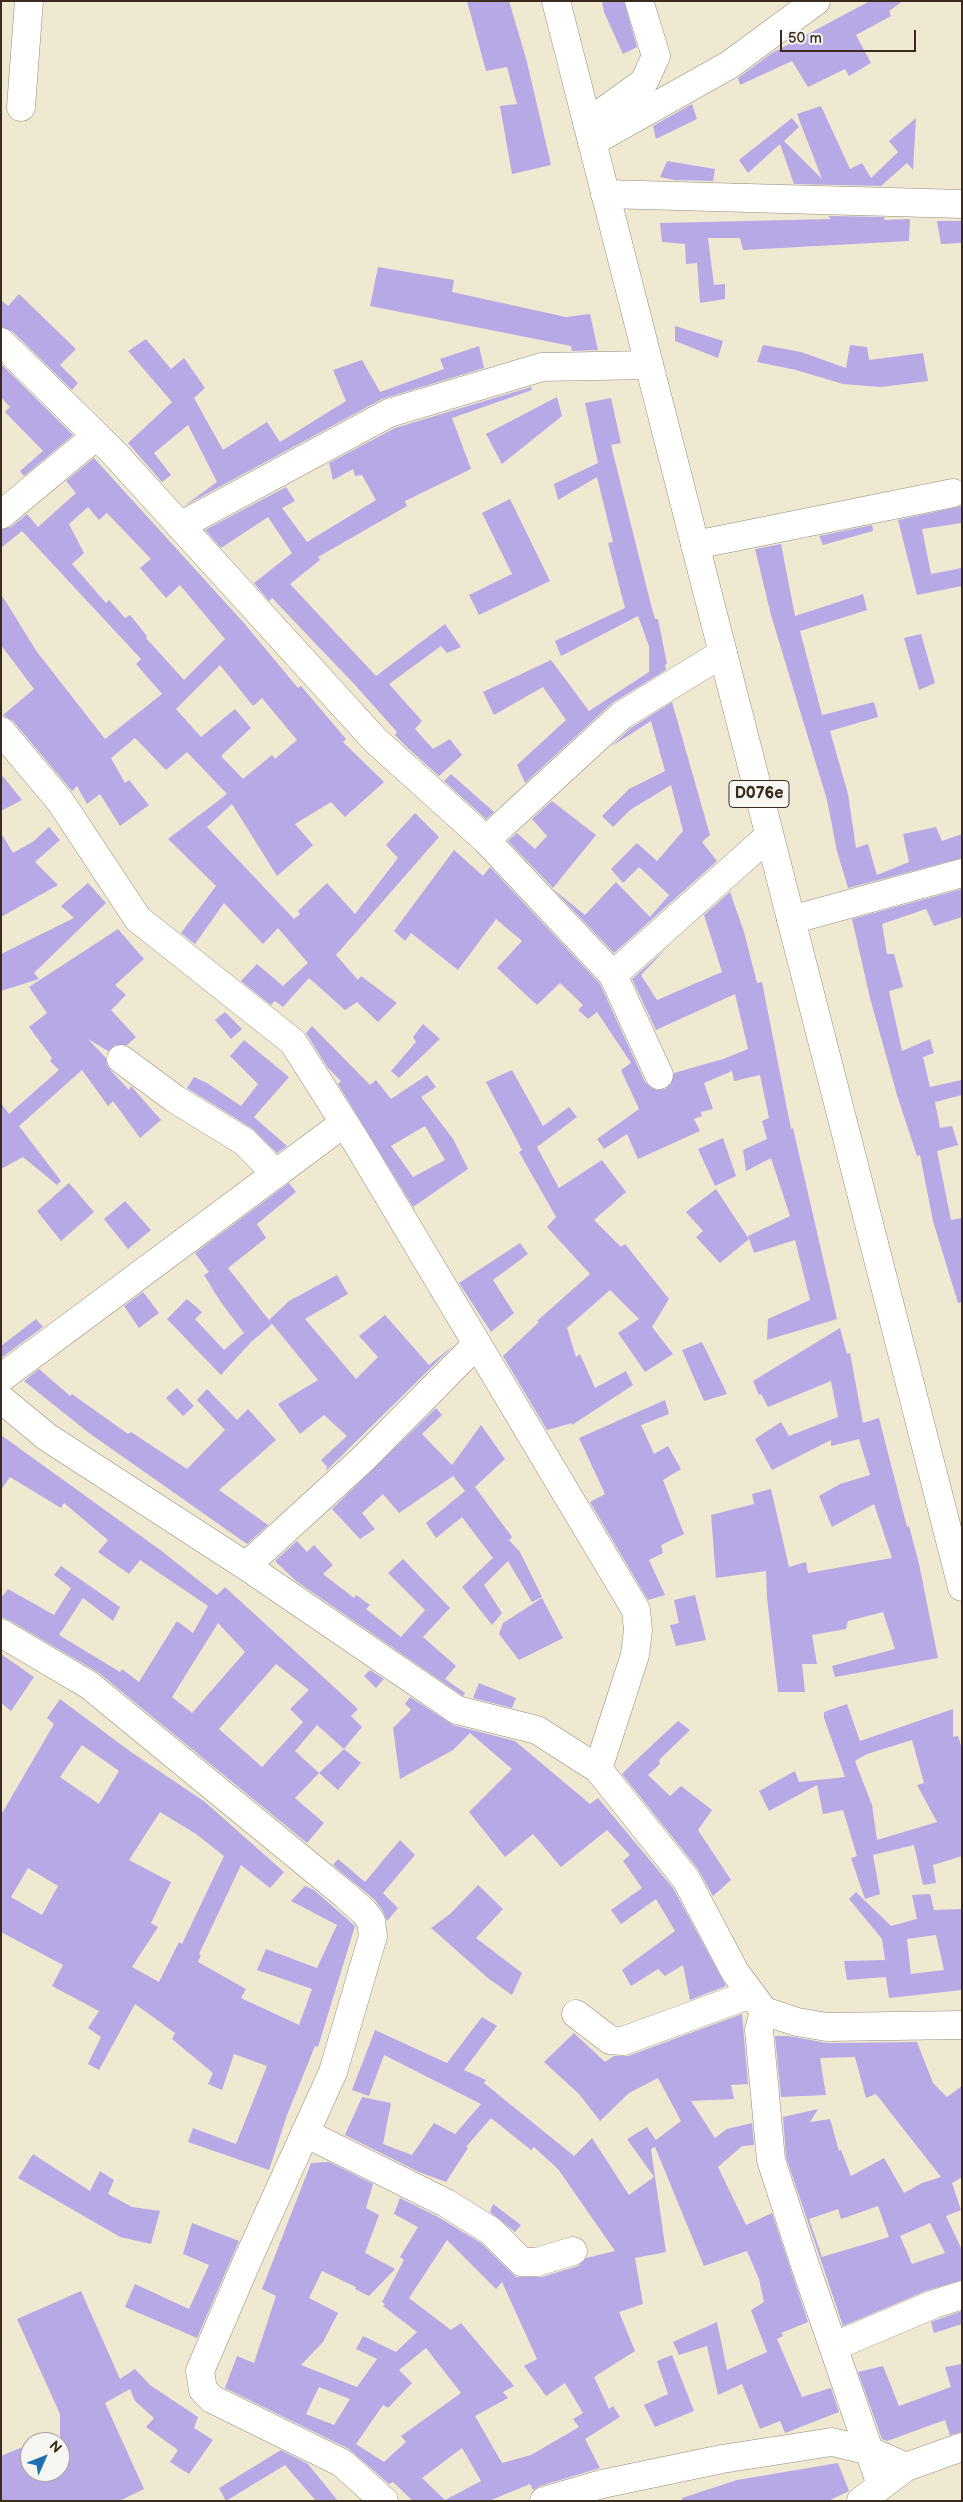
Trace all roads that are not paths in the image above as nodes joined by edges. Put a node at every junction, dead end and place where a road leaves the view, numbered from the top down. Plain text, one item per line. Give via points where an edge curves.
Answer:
1 (29, 1) edge
2 (556, 1) edge
3 (639, 1) edge
4 (816, 1) edge
5 (21, 107) dead end
6 (590, 133) junction
7 (605, 194) junction
8 (962, 204) edge
9 (1, 342) edge
10 (649, 365) junction
11 (96, 436) junction
12 (953, 493) dead end
13 (1, 515) edge
14 (180, 526) junction
15 (695, 545) junction
16 (723, 653) junction
17 (1, 731) edge
18 (769, 836) junction
19 (486, 840) junction
20 (962, 873) edge
21 (791, 920) junction
22 (613, 975) junction
23 (121, 1059) dead end
24 (660, 1076) dead end
25 (344, 1123) junction
26 (276, 1174) junction
27 (477, 1344) junction
28 (1, 1378) edge
29 (1, 1399) edge
30 (246, 1566) junction
31 (962, 1587) edge
32 (1, 1633) edge
33 (598, 1769) junction
34 (757, 2002) junction
35 (576, 2014) dead end
36 (962, 2025) edge
37 (305, 2133) junction
38 (573, 2251) dead end
39 (962, 2295) edge
40 (835, 2346) junction
41 (962, 2447) edge
42 (870, 2451) junction
43 (906, 2467) junction
44 (871, 2493) edge
45 (384, 2501) edge
46 (544, 2501) edge

1 - 5 street
2 - 6 street, D076e
3 - 6 street via 656,56 644,82
4 - 6 street via 730,65
6 - 7 street, D076e
7 - 8 street
7 - 10 street, D076e
9 - 11 street
10 - 14 street via 542,367 389,413
10 - 15 street, D076e
11 - 13 street
11 - 14 street
12 - 15 street
14 - 19 street via 375,740
15 - 16 street, D076e
16 - 18 street, D076e
16 - 19 street via 622,715
17 - 25 street via 60,801 138,919 293,1042
18 - 21 street, D076e
18 - 22 street
19 - 22 street
20 - 21 street
21 - 31 street, D076e
22 - 24 street
23 - 26 street via 174,1099 245,1142
25 - 26 street
25 - 27 street
26 - 28 street
27 - 30 street via 364,1458
27 - 33 street via 636,1610 635,1655
29 - 30 street via 47,1437
30 - 33 street via 457,1710 537,1730
32 - 37 street via 88,1685 344,1894 371,1921 373,1936 333,2072
33 - 34 street via 686,1879 735,1972
34 - 35 street via 623,2041 610,2040
34 - 36 street via 797,2022 827,2026
34 - 40 street via 771,2160
37 - 38 street via 446,2203 491,2232 522,2262 537,2262
37 - 45 street via 200,2371 203,2390 212,2399 342,2462
39 - 40 street
40 - 42 street
41 - 43 street
42 - 43 street
42 - 44 street
42 - 46 street via 832,2442 722,2459 602,2484
43 - 44 street

